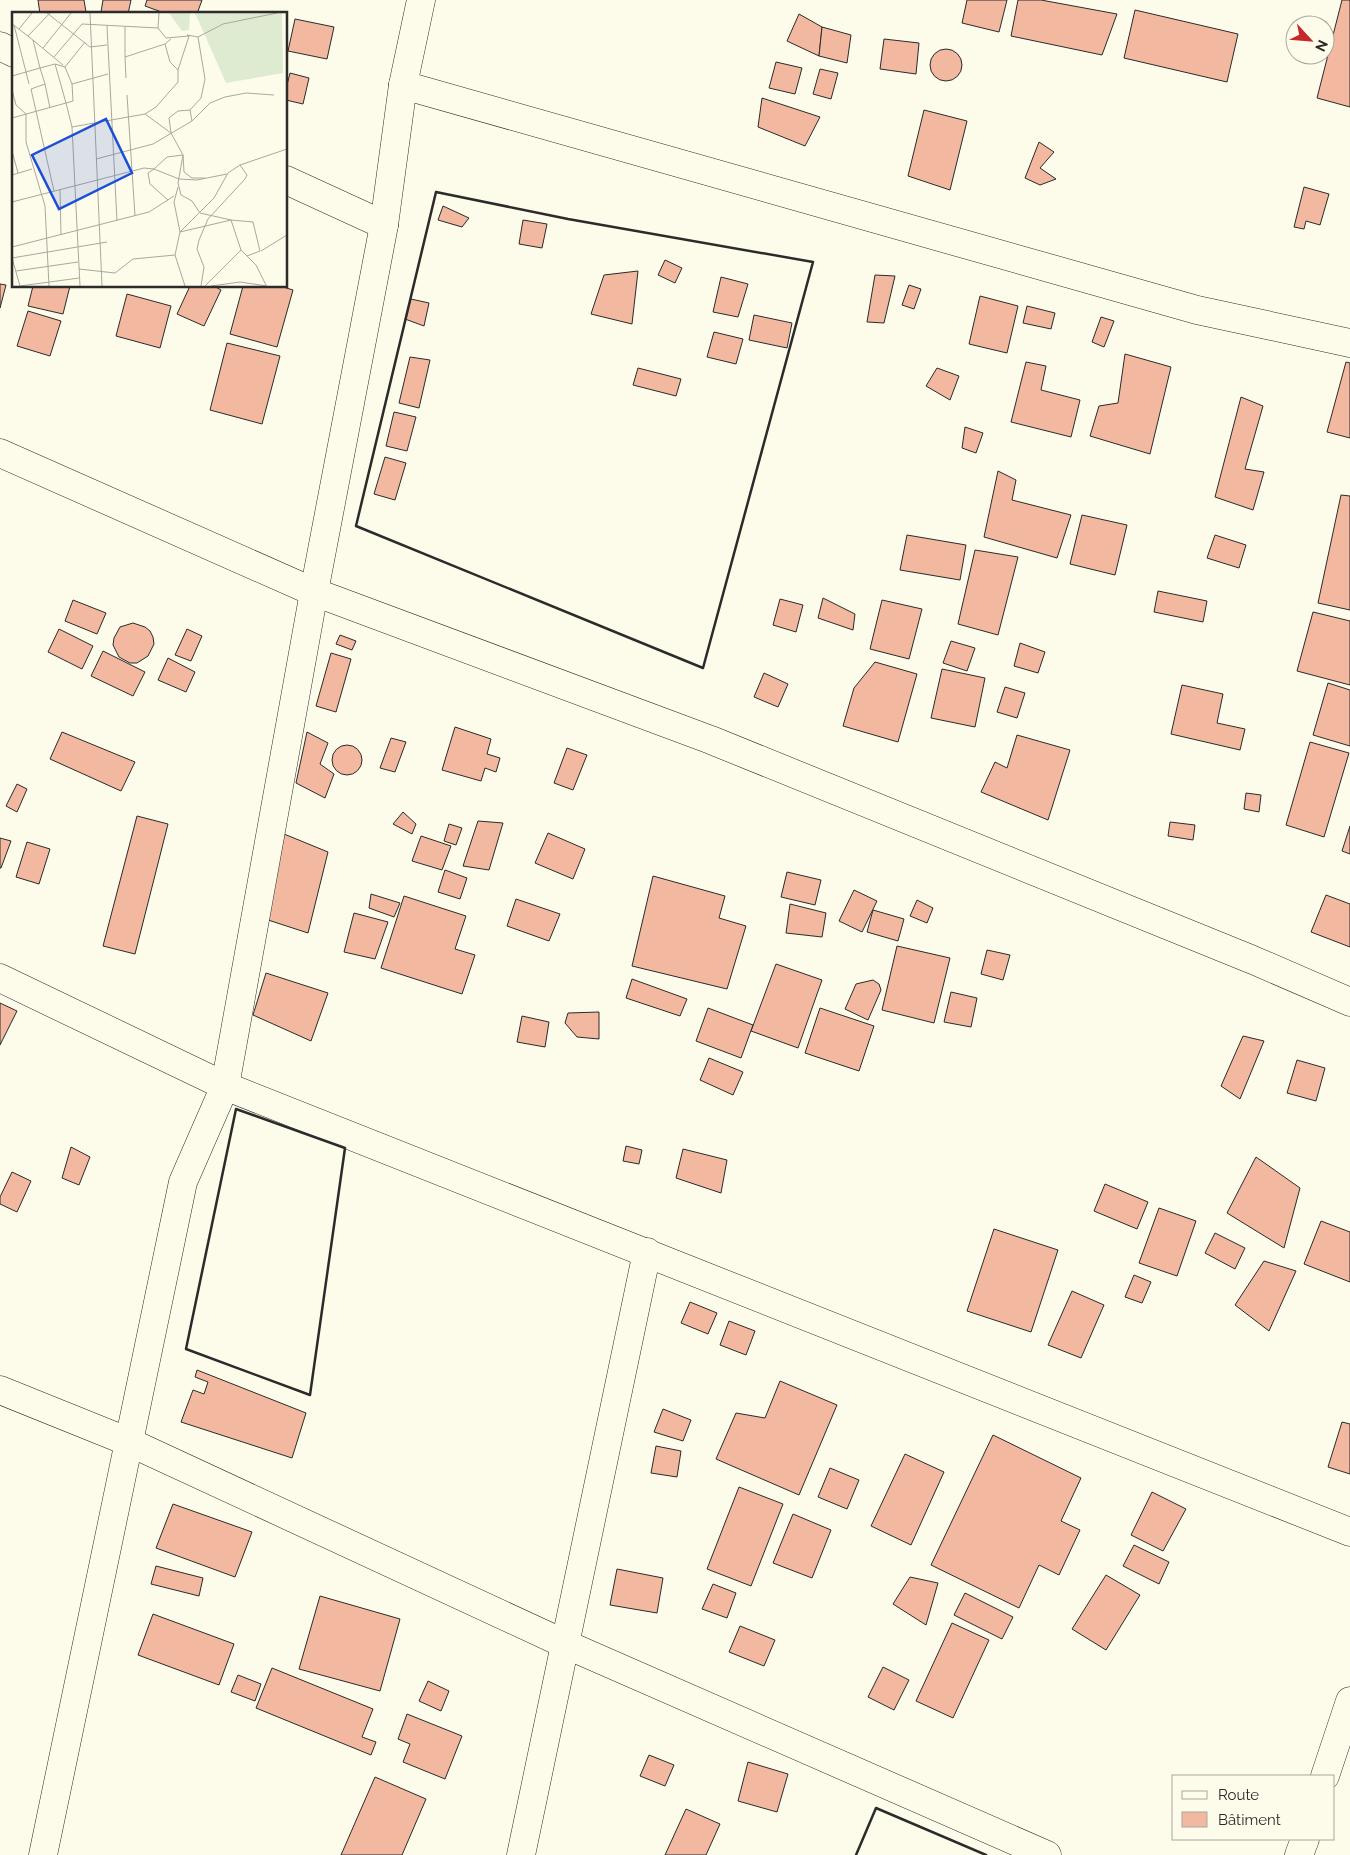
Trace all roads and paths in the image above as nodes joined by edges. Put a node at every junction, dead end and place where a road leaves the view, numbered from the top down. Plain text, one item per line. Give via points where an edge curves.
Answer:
1 (421, 0) edge
2 (0, 46) edge
3 (12, 52) edge
4 (402, 85) junction
5 (288, 181) edge
6 (384, 225) junction
7 (1350, 343) edge
8 (0, 453) edge
9 (314, 592) junction
10 (0, 978) edge
11 (1350, 1002) edge
12 (225, 1086) junction
13 (647, 1252) junction
14 (0, 1390) edge
15 (129, 1442) junction
16 (1350, 1532) edge
17 (565, 1644) junction
18 (1350, 1702) edge
19 (1325, 1775) edge
20 (1305, 1840) edge
21 (43, 1855) edge
22 (521, 1855) edge
23 (1047, 1855) edge
24 (1299, 1855) edge

1 - 4 street
2 - 3 street
4 - 6 street
4 - 7 street via 1197,310
5 - 6 street
6 - 9 street
8 - 9 street
9 - 11 street via 720,744
9 - 12 street
10 - 12 street
12 - 13 street
12 - 15 street via 183,1182
13 - 16 street
13 - 17 street
14 - 15 street
15 - 17 street
15 - 21 street
17 - 22 street
17 - 23 street
18 - 19 street
20 - 24 street

